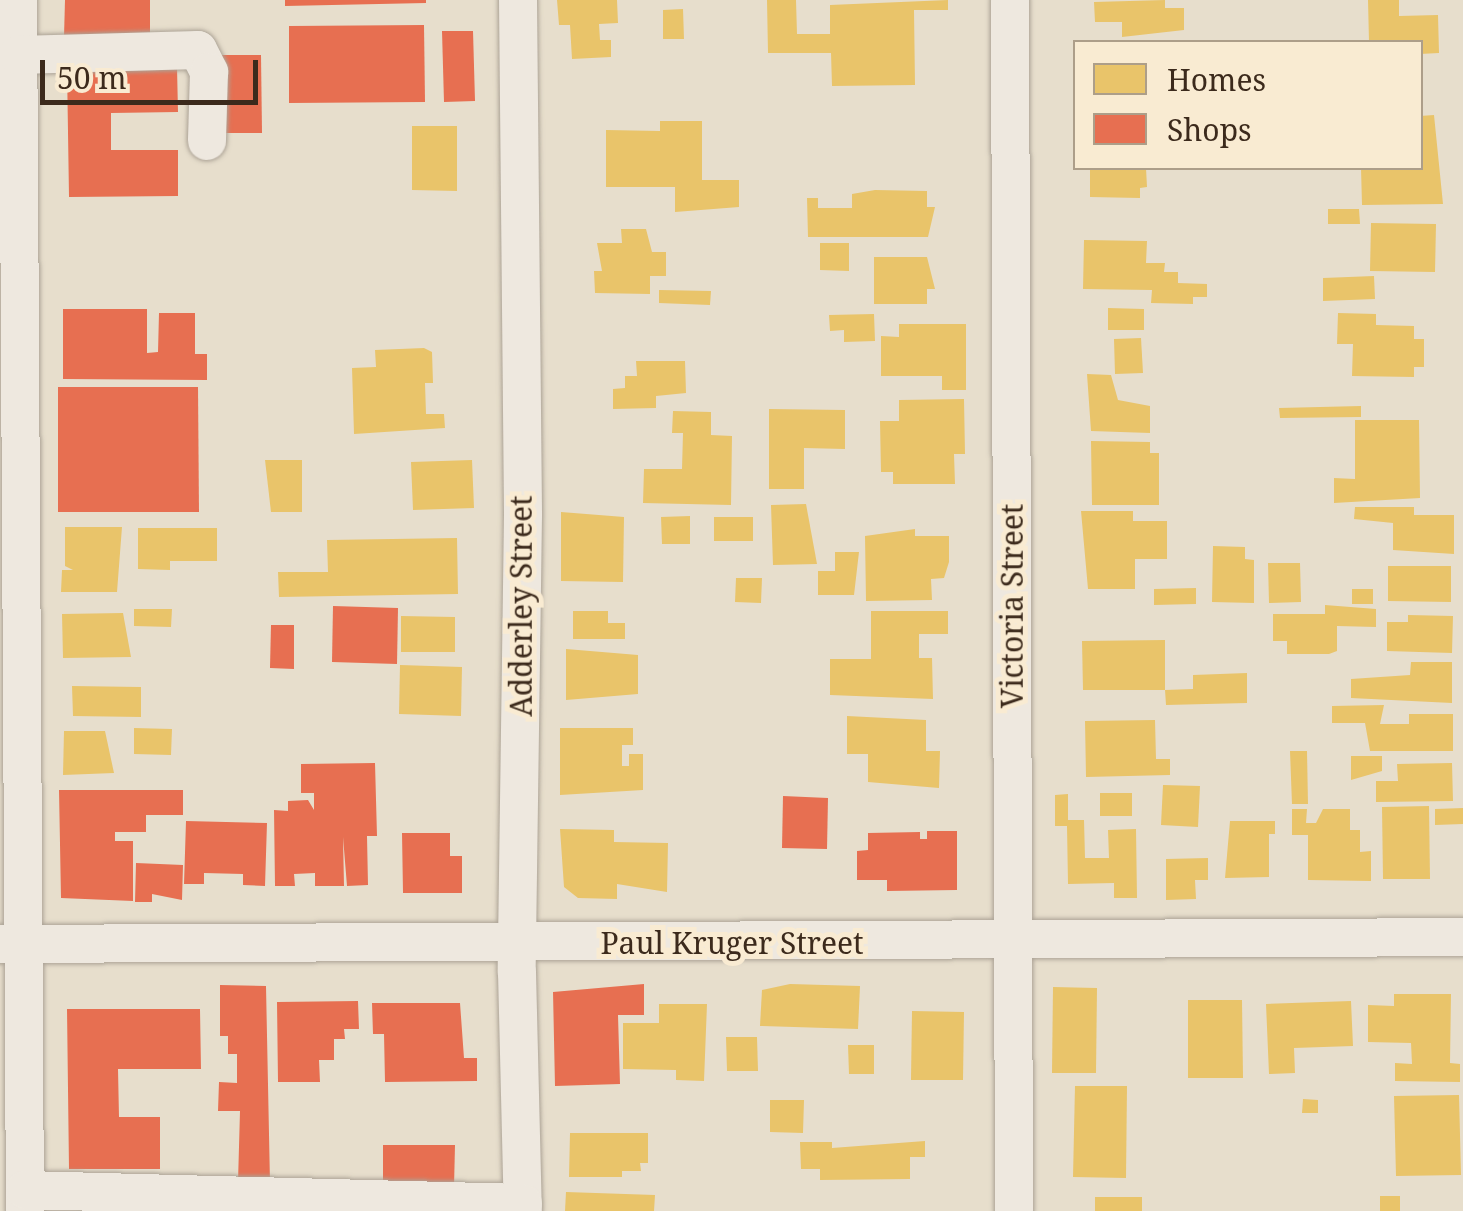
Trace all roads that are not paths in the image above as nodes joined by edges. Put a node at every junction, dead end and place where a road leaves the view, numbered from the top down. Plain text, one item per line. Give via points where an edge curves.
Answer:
1 (18, 0) edge
2 (518, 0) edge
3 (1010, 0) edge
4 (18, 55) junction
5 (8, 135) edge
6 (207, 142) dead end
7 (8, 270) edge
8 (10, 709) edge
9 (1463, 936) edge
10 (1014, 942) junction
11 (11, 944) edge
12 (518, 944) junction
13 (25, 1201) edge
14 (524, 1207) edge
15 (1014, 1211) edge

1 - 4 street
2 - 12 street, Adderley Street
3 - 10 street, Victoria Street
4 - 5 street
4 - 6 street via 198,50 210,72
5 - 7 street
7 - 8 street
8 - 11 street
9 - 10 street, Paul Kruger Street
10 - 12 street, Paul Kruger Street
10 - 15 street, Victoria Street
11 - 12 street, Paul Kruger Street
11 - 13 street
12 - 14 street, Adderley Street
13 - 14 street

